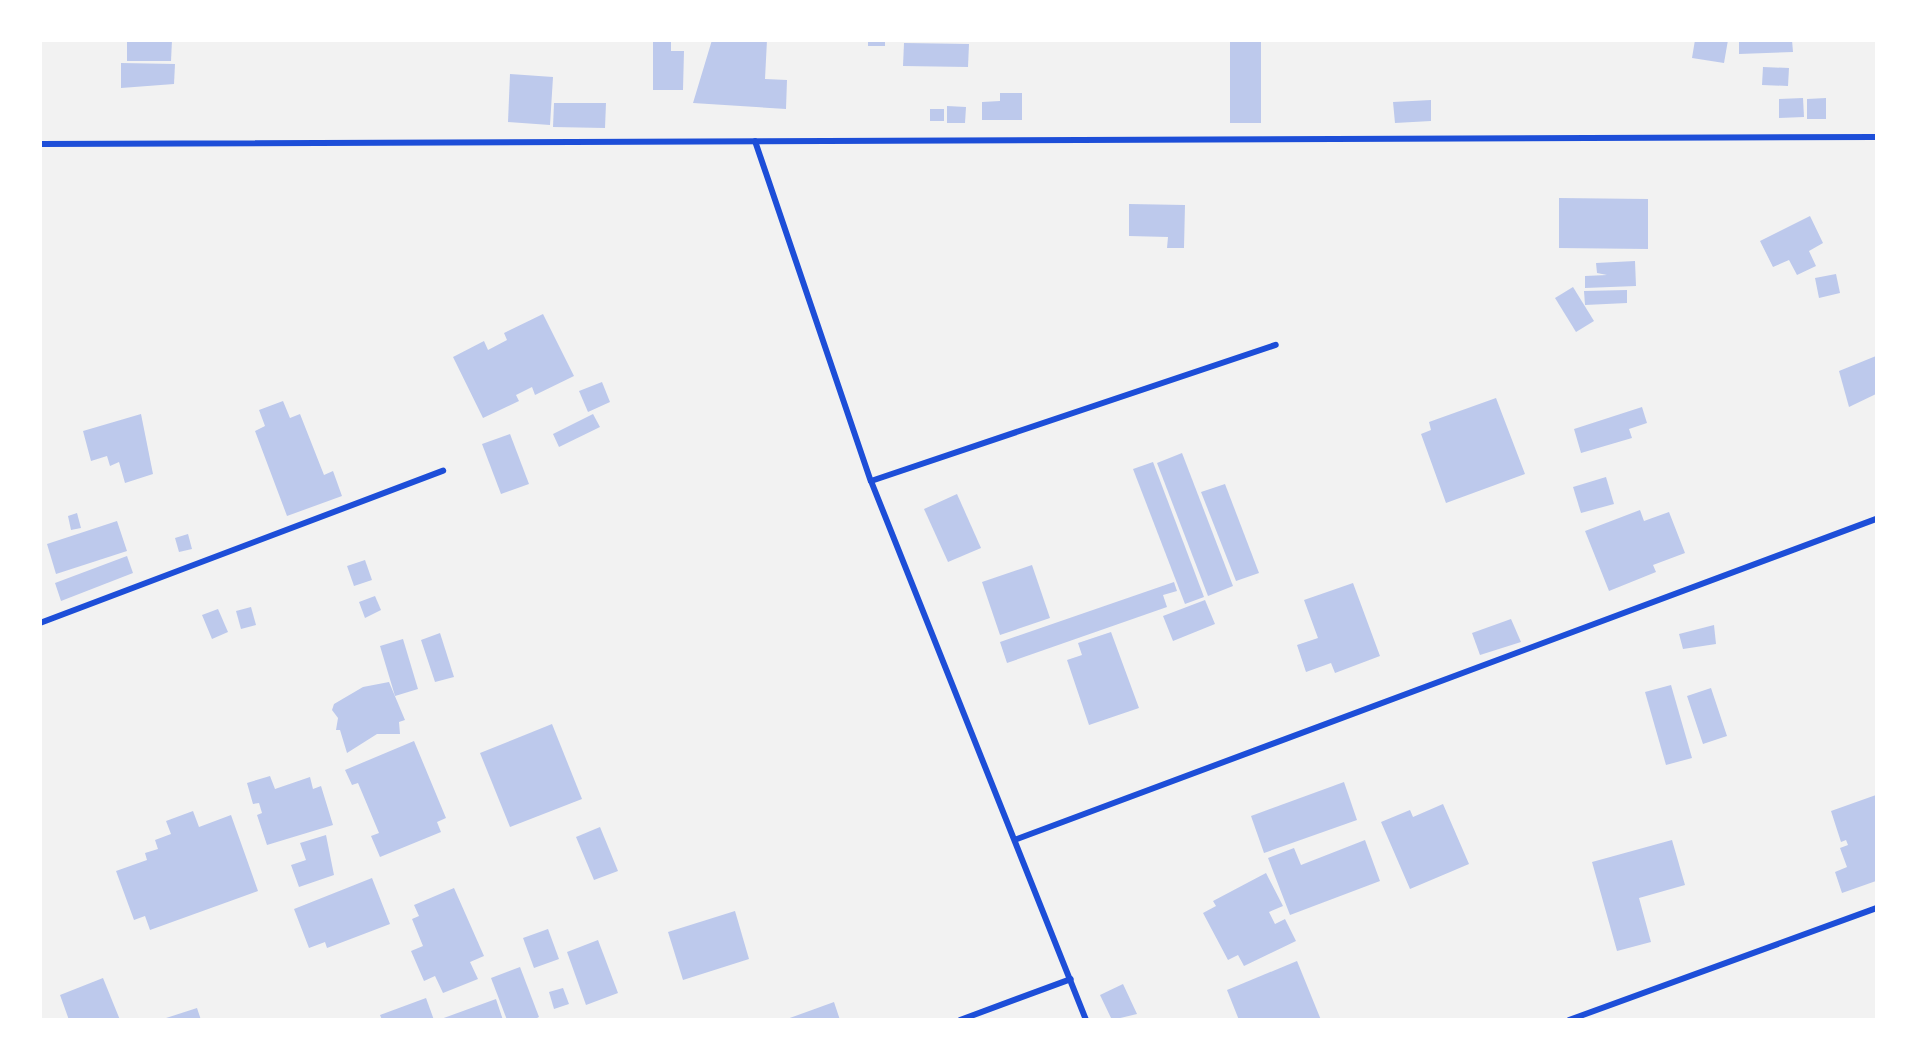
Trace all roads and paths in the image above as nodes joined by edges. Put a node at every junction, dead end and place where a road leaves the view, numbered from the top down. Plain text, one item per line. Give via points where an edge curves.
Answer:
1 (1876, 137) edge
2 (755, 141) junction
3 (40, 144) edge
4 (1276, 345) dead end
5 (442, 471) dead end
6 (871, 482) junction
7 (1876, 519) edge
8 (40, 623) edge
9 (1017, 839) junction
10 (1876, 908) edge
11 (1071, 979) junction
12 (960, 1020) edge
13 (1086, 1020) edge
14 (1569, 1020) edge

1 - 2 street
2 - 3 street
2 - 6 street
4 - 6 street
5 - 8 street
6 - 9 street
7 - 9 street
9 - 11 street
10 - 14 street
11 - 12 street
11 - 13 street

